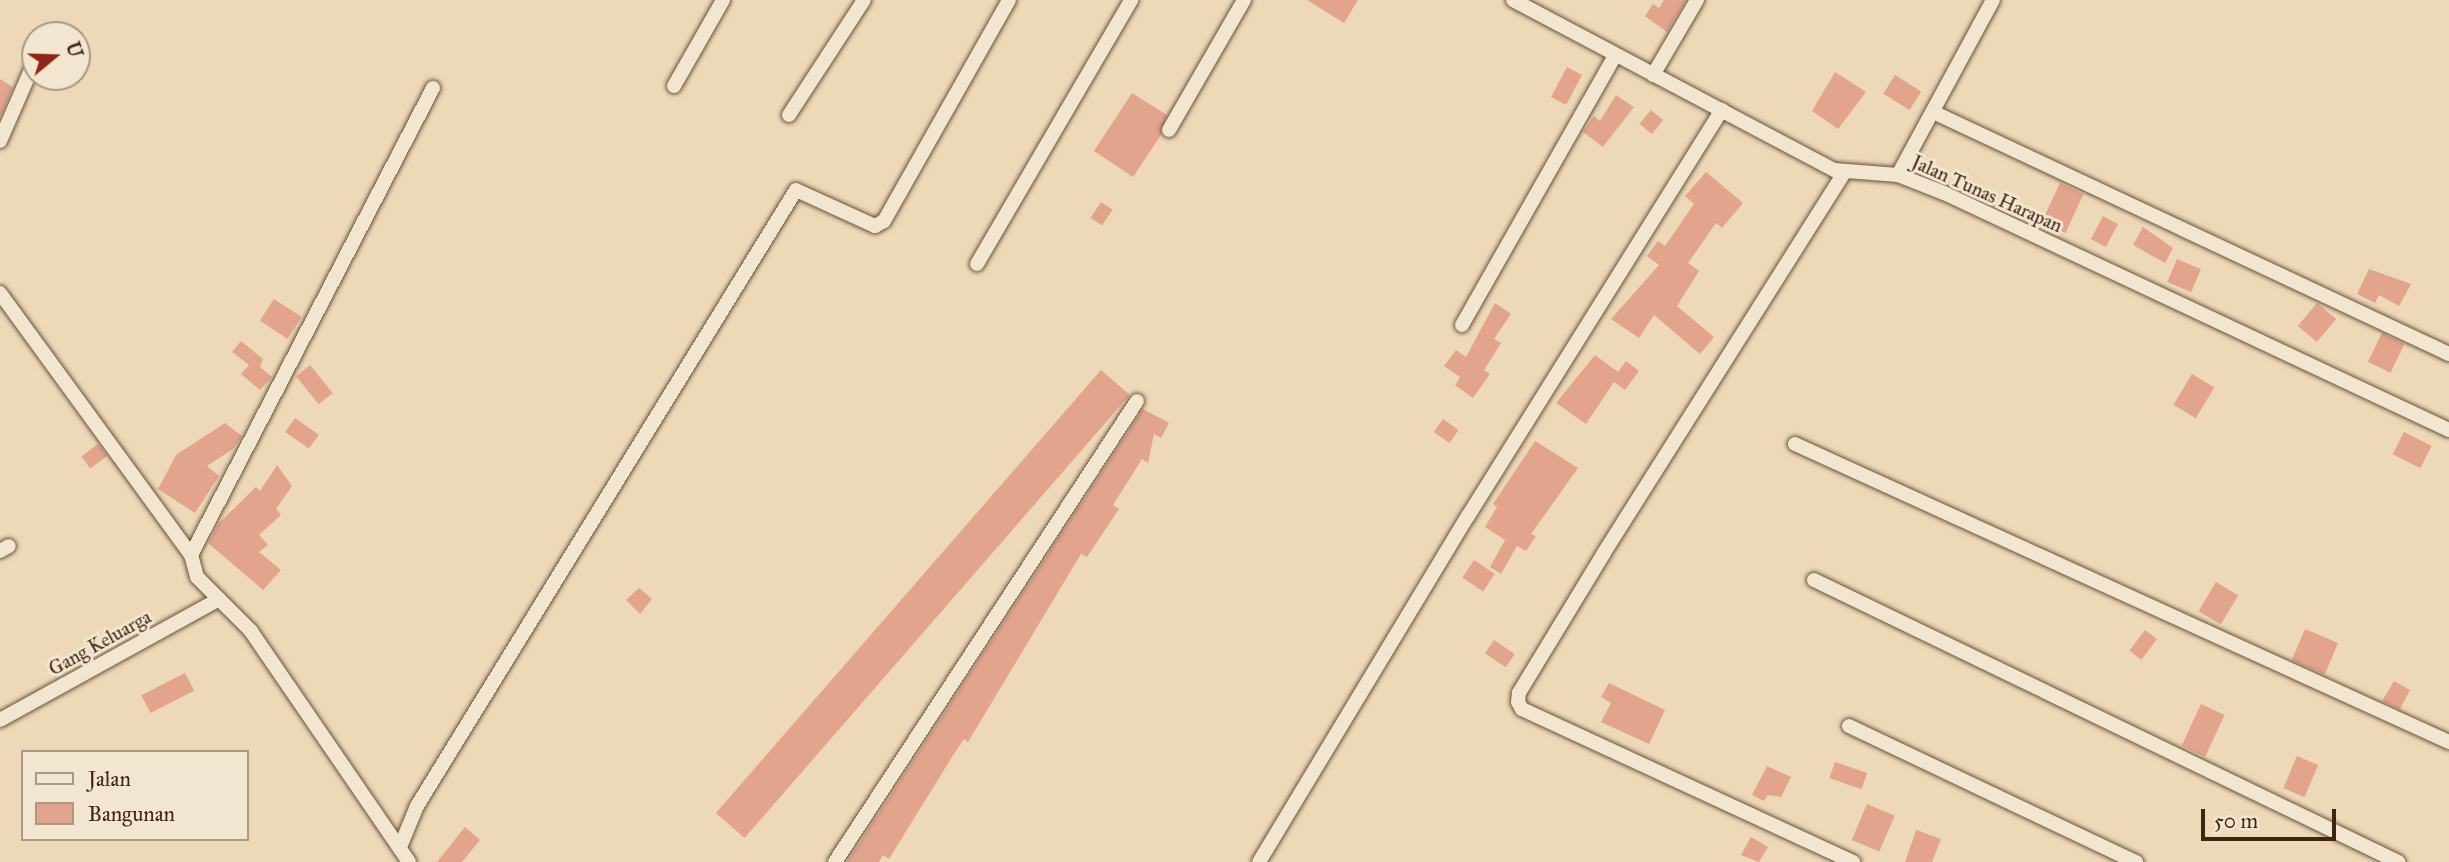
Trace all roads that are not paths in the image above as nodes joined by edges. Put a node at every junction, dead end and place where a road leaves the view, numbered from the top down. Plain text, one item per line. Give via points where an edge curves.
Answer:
1 (723, 0) edge
2 (864, 0) edge
3 (1009, 0) edge
4 (1131, 0) edge
5 (1244, 0) edge
6 (1513, 0) edge
7 (1698, 0) edge
8 (1993, 0) edge
9 (1615, 56) junction
10 (1653, 75) junction
11 (674, 86) dead end
12 (433, 88) dead end
13 (22, 91) edge
14 (1722, 110) junction
15 (1933, 111) junction
16 (789, 115) dead end
17 (1169, 130) dead end
18 (0, 141) edge
19 (1844, 173) junction
20 (1898, 175) junction
21 (976, 264) dead end
22 (0, 293) edge
23 (1462, 325) dead end
24 (2449, 354) edge
25 (1138, 401) dead end
26 (2449, 430) edge
27 (1795, 444) dead end
28 (191, 555) junction
29 (1814, 580) dead end
30 (219, 599) junction
31 (0, 720) edge
32 (1849, 726) dead end
33 (2449, 743) edge
34 (400, 847) junction
35 (409, 862) edge
36 (835, 862) edge
37 (1259, 862) edge
38 (1853, 862) edge
39 (2136, 862) edge
40 (2398, 862) edge

1 - 11 street
2 - 16 street
3 - 34 street via 884,221 875,226 796,190 417,806
4 - 21 street
5 - 17 street
6 - 9 street, Jalan Tunas Harapan
7 - 10 street
8 - 15 street
9 - 10 street, Jalan Tunas Harapan
9 - 23 street
10 - 14 street, Jalan Tunas Harapan
12 - 28 street
13 - 18 street
14 - 19 street, Jalan Tunas Harapan
14 - 37 street
15 - 20 street
15 - 24 street
19 - 20 street, Jalan Tunas Harapan
19 - 38 street via 1604,553 1519,693 1518,702 1522,709
20 - 26 street, Jalan Tunas Harapan
22 - 28 street
25 - 36 street
27 - 33 street
28 - 30 street via 197,577
29 - 40 street
30 - 31 street, Gang Keluarga
30 - 34 street via 251,631
32 - 39 street
34 - 35 street

